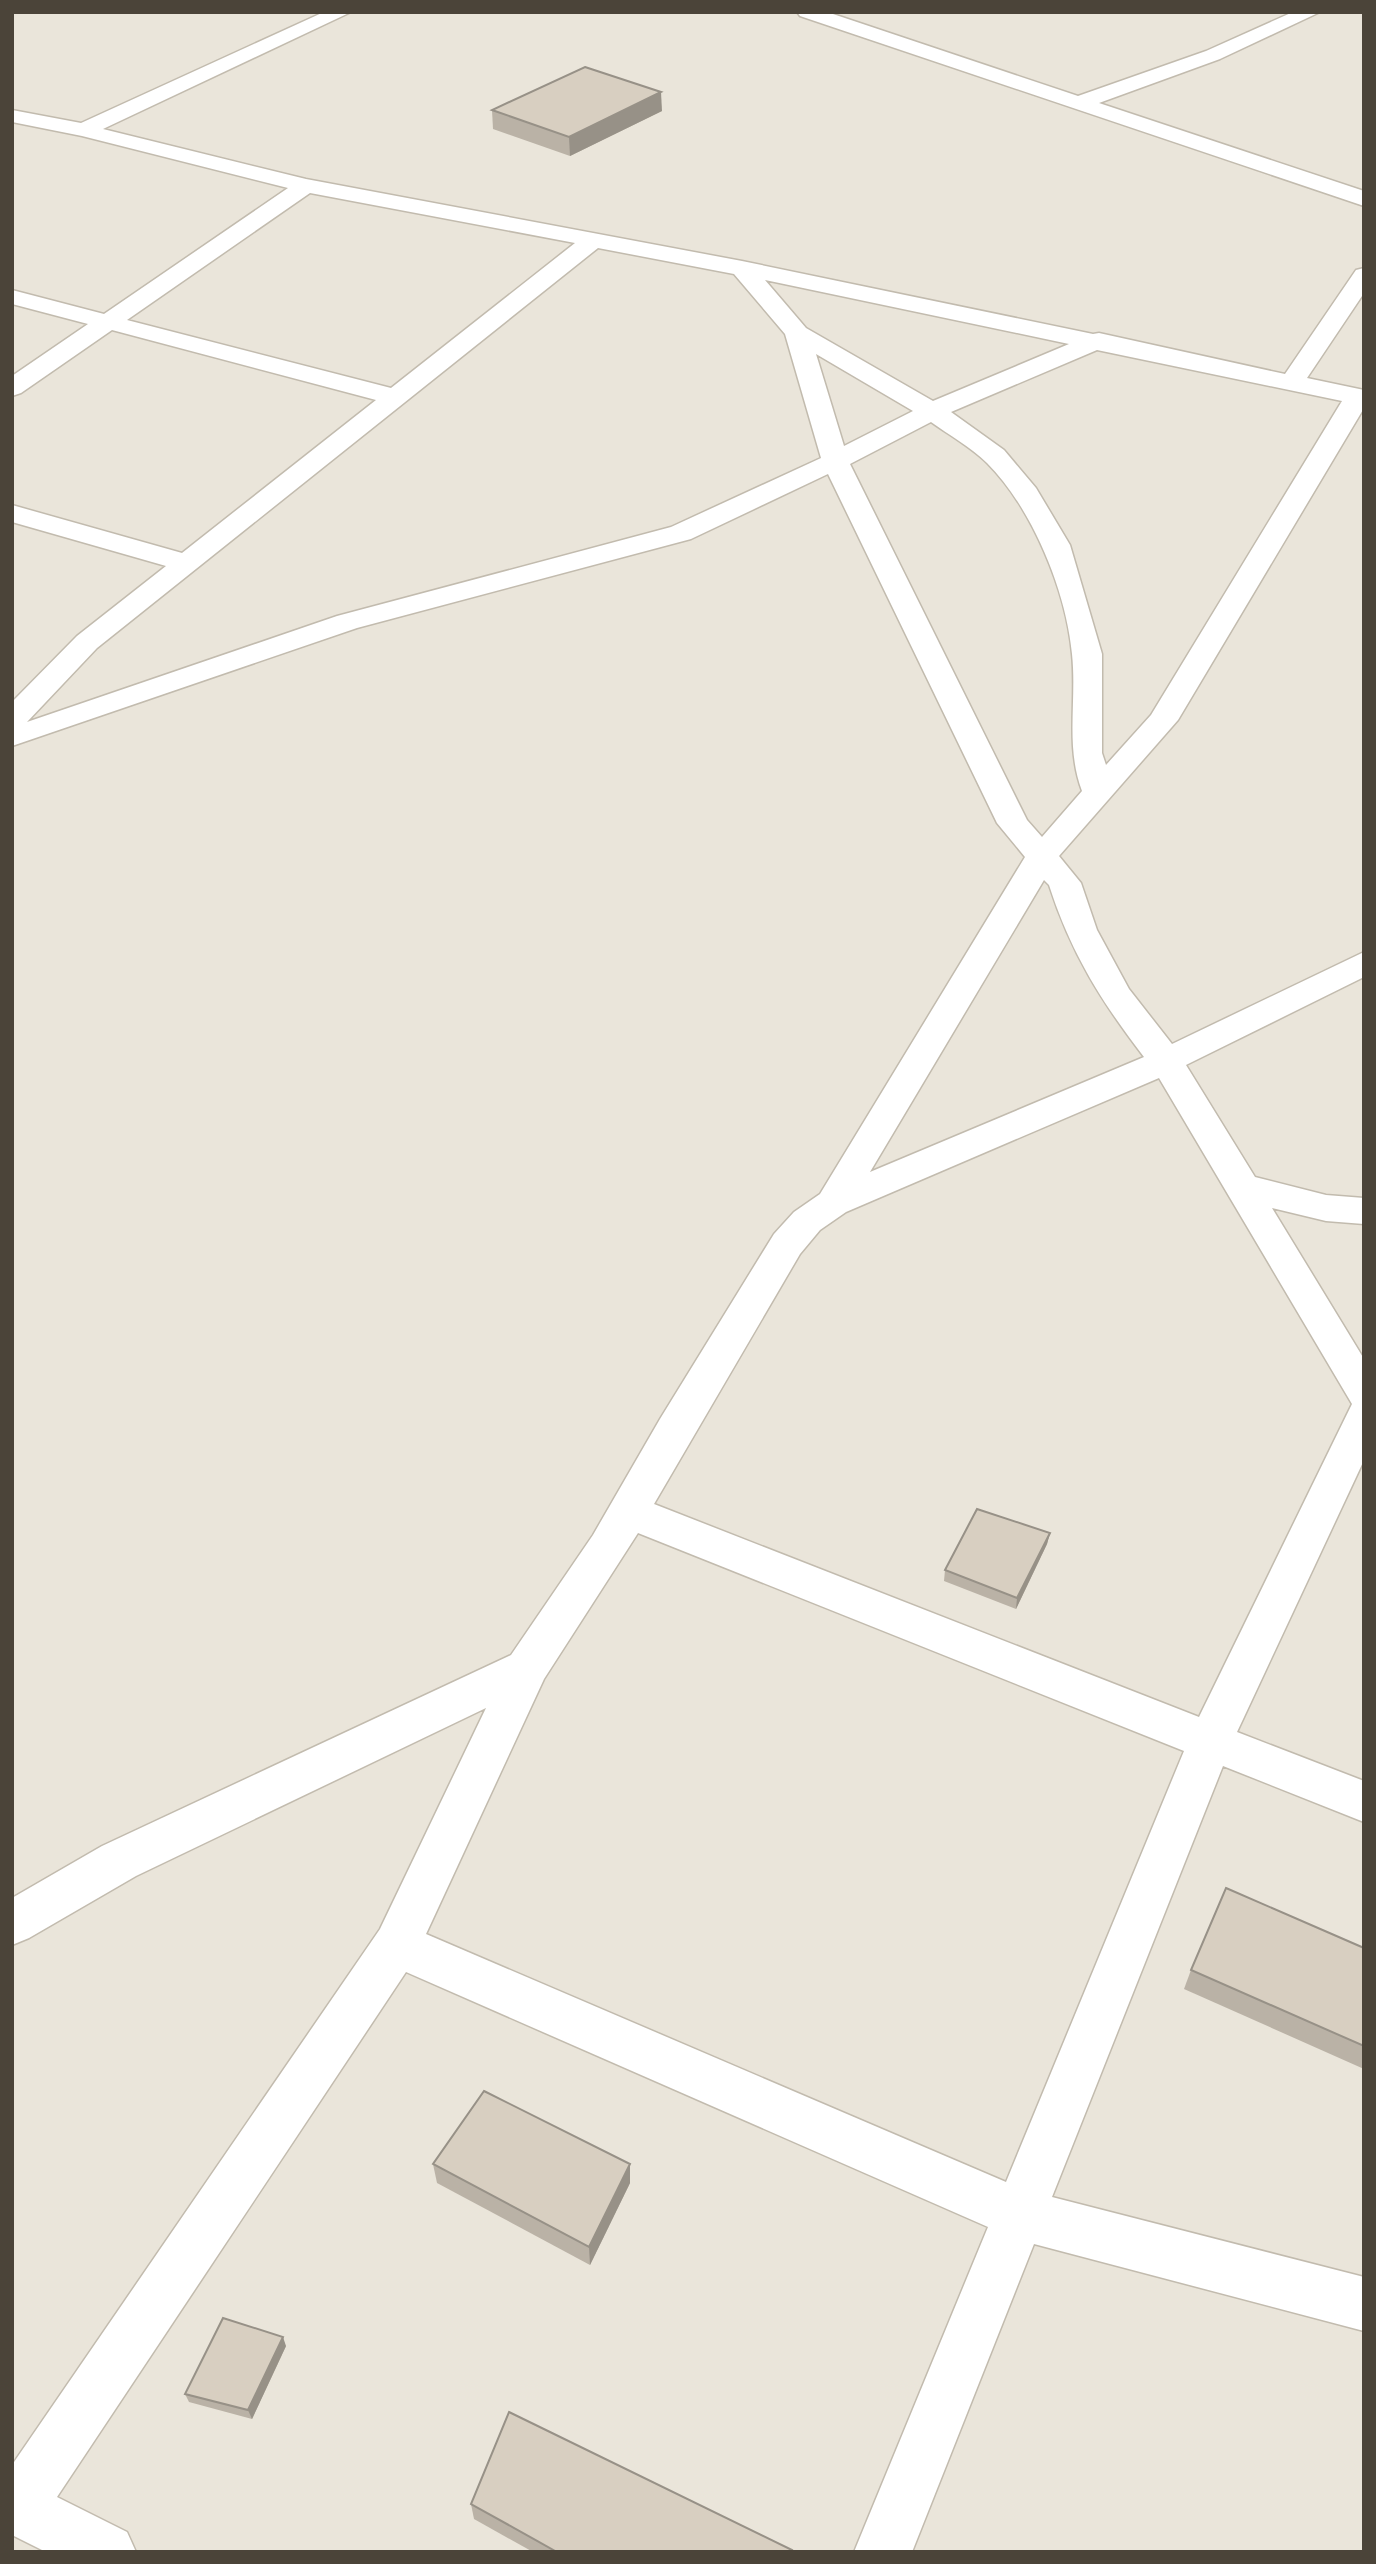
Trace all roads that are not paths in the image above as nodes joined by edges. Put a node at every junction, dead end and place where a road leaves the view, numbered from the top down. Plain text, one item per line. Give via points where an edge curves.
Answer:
1 (341, 12) edge
2 (807, 12) edge
3 (1310, 12) edge
4 (1076, 104) junction
5 (12, 116) edge
6 (83, 130) junction
7 (306, 186) junction
8 (1359, 192) edge
9 (595, 239) junction
10 (742, 268) junction
11 (1364, 275) edge
12 (12, 297) edge
13 (107, 322) junction
14 (797, 333) junction
15 (1099, 340) junction
16 (1292, 382) junction
17 (12, 388) edge
18 (396, 397) junction
19 (1361, 397) edge
20 (932, 411) junction
21 (835, 461) junction
22 (12, 513) edge
23 (186, 563) junction
24 (12, 720) edge
25 (12, 737) edge
26 (1097, 790) junction
27 (1043, 855) junction
28 (1364, 963) edge
29 (1166, 1061) junction
30 (1242, 1187) junction
31 (833, 1203) junction
32 (1364, 1211) edge
33 (1364, 1392) edge
34 (1364, 1416) edge
35 (628, 1511) junction
36 (527, 1668) junction
37 (1210, 1742) junction
38 (1364, 1802) edge
39 (12, 1923) edge
40 (397, 1945) junction
41 (1019, 2214) junction
42 (1364, 2304) edge
43 (15, 2506) edge
44 (107, 2552) edge
45 (883, 2552) edge

1 - 6 street
2 - 4 street
3 - 4 street via 1213,55
4 - 8 street
5 - 6 street
6 - 7 street
7 - 9 street
7 - 13 street
9 - 10 street
9 - 18 street
10 - 14 street
10 - 15 street
11 - 16 street
12 - 13 street
13 - 17 street
13 - 18 street
14 - 20 street
14 - 21 street
15 - 16 street
15 - 20 street
16 - 19 street
18 - 23 street
19 - 26 street via 1163,720
20 - 21 street
20 - 26 street via 995,456 1027,494 1056,545 1087,654 1087,752
21 - 25 street via 681,533 347,622
21 - 27 street via 1013,823
22 - 23 street
23 - 24 street via 87,642
26 - 27 street
27 - 29 street via 1065,883 1080,930 1114,994
27 - 31 street
28 - 29 street
29 - 30 street
29 - 31 street
30 - 32 street via 1326,1208
30 - 33 street
31 - 35 street via 807,1221 787,1244
34 - 37 street
35 - 36 street
35 - 37 street
36 - 39 street via 119,1861
36 - 40 street
37 - 38 street
37 - 41 street
40 - 41 street
40 - 43 street
41 - 42 street
41 - 45 street
43 - 44 street

